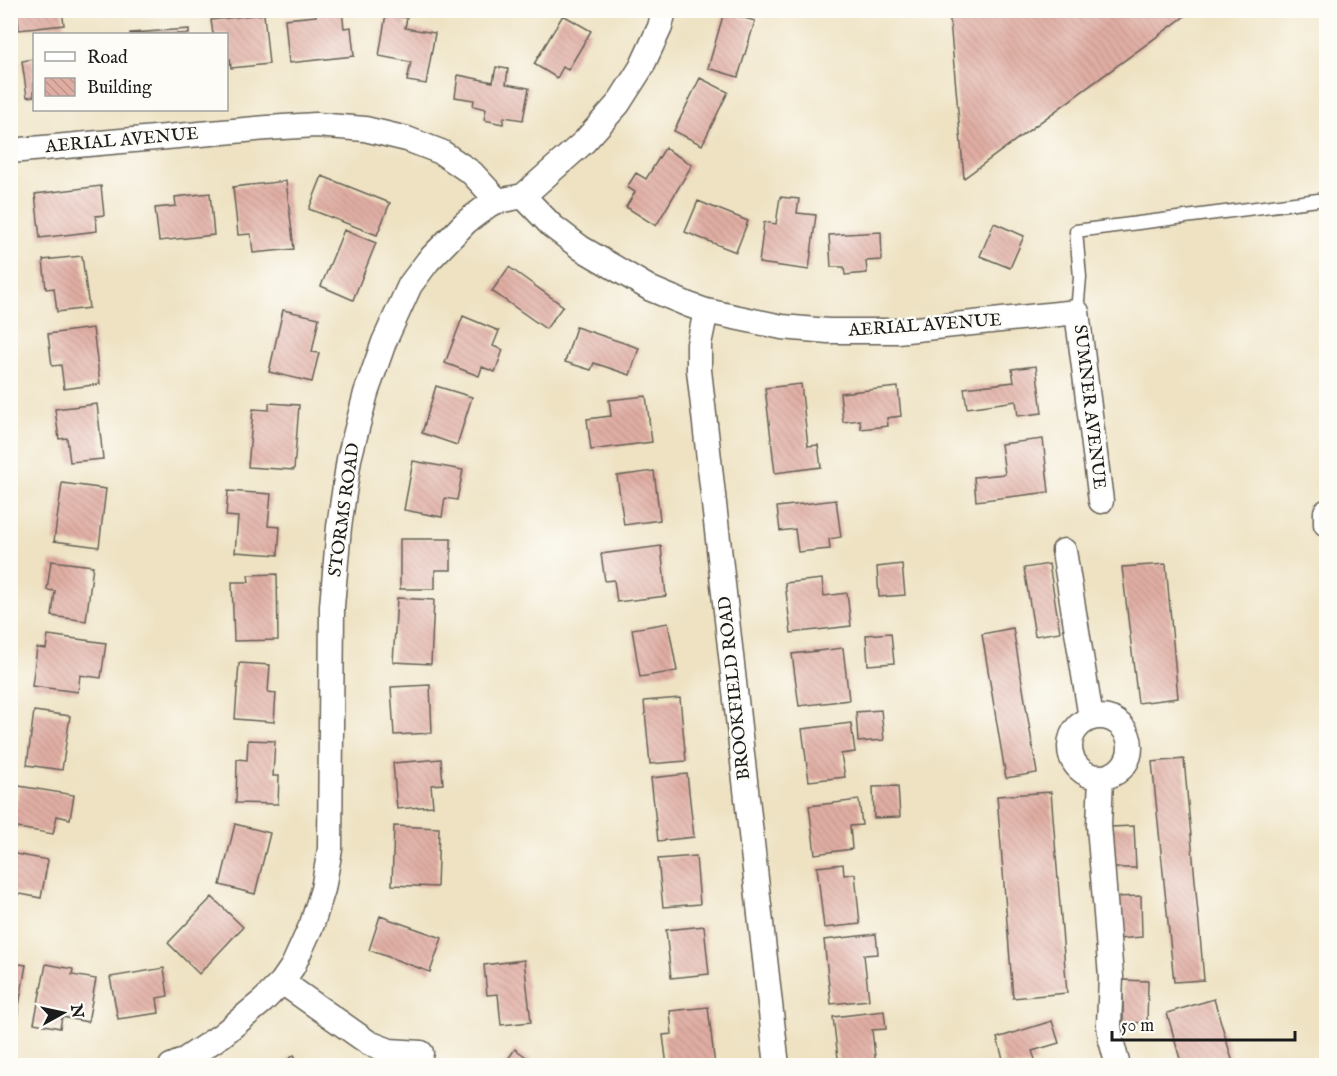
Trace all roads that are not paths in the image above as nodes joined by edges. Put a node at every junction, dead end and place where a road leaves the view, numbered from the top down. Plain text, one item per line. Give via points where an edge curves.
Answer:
1 (664, 10) edge
2 (10, 151) edge
3 (523, 195) junction
4 (1326, 199) edge
5 (498, 201) junction
6 (706, 311) junction
7 (1077, 312) junction
8 (1101, 501) dead end
9 (1326, 512) edge
10 (1326, 524) edge
11 (1064, 551) dead end
12 (1091, 718) junction
13 (1101, 777) junction
14 (282, 982) junction
15 (421, 1053) dead end
16 (171, 1065) edge
17 (777, 1065) edge
18 (1118, 1065) edge

1 - 3 street, STORMS ROAD via 641,68 618,104 584,142
2 - 5 street, AERIAL AVENUE via 267,128 316,125 365,129 441,152 472,173
3 - 5 street, STORMS ROAD
3 - 6 street, AERIAL AVENUE via 552,226 581,248 651,289
4 - 7 lane via 1076,231 1080,277
5 - 14 street, STORMS ROAD via 466,222 410,285 366,393 348,470 332,606 330,849 312,924
6 - 7 street, AERIAL AVENUE via 782,327 828,331 897,331
6 - 17 street, BROOKFIELD ROAD via 699,344 699,370
7 - 8 street, SUMNER AVENUE
9 - 10 street
11 - 12 street
12 - 13 street via 1076,729 1070,747 1083,772
12 - 13 street via 1111,719 1120,724 1130,742 1130,752 1120,770
13 - 18 street via 1099,825 1111,977 1109,1025
14 - 15 street via 369,1043 390,1051
14 - 16 street, STORMS ROAD via 222,1035

